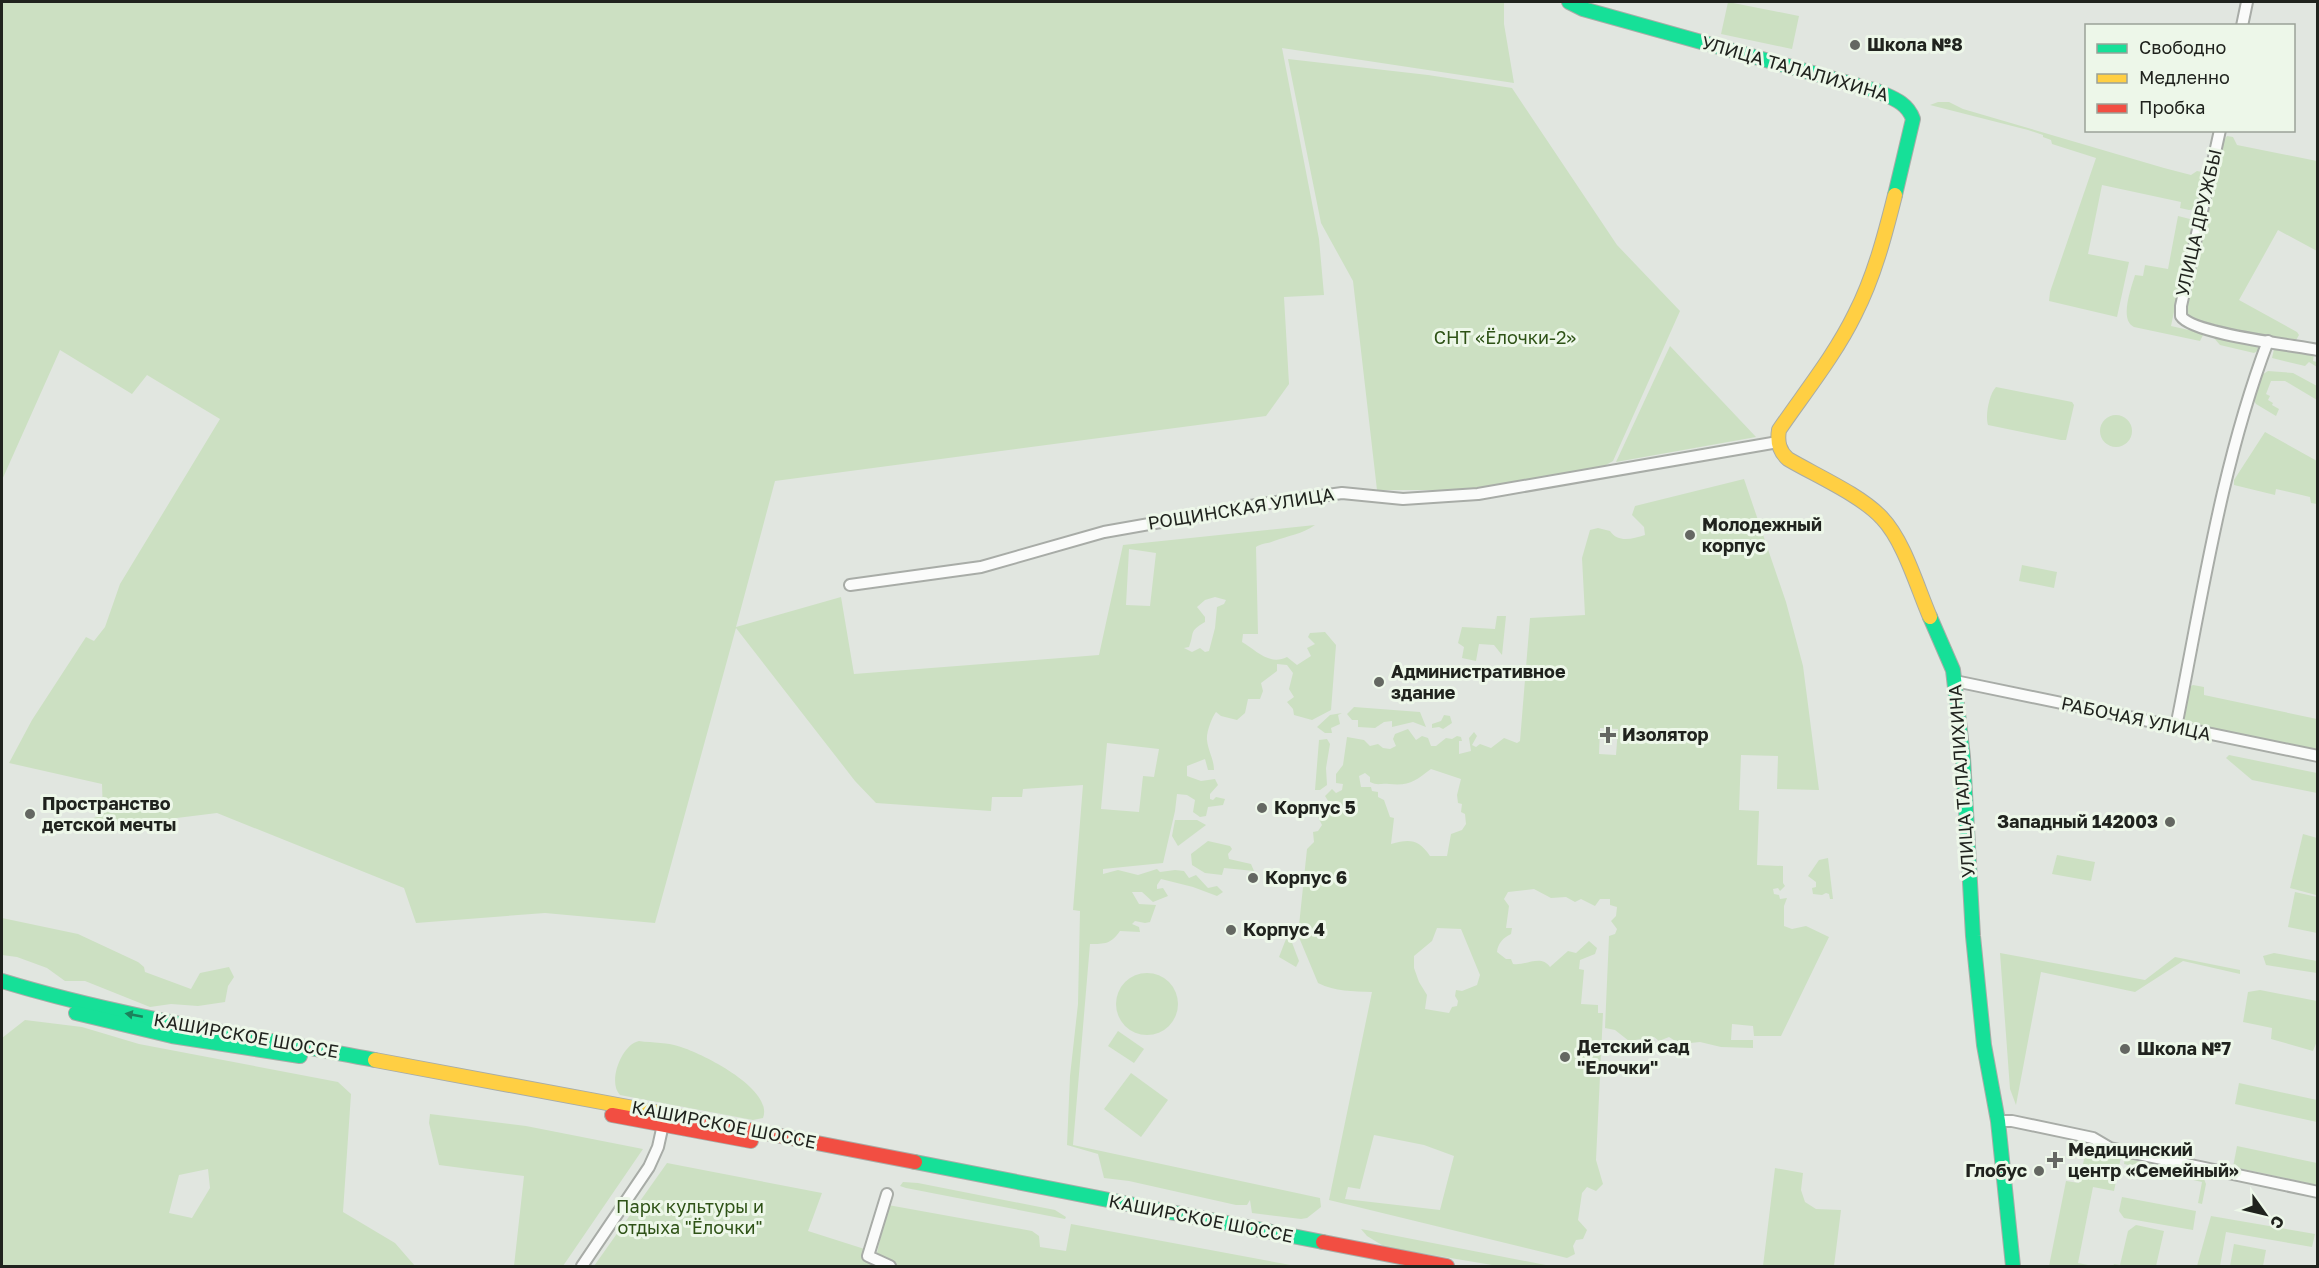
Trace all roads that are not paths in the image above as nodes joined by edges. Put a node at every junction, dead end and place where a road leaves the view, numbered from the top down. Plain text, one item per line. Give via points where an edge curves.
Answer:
1 (1569, 2) edge
2 (2247, 2) edge
3 (2242, 24) edge
4 (2220, 132) edge
5 (2268, 341) junction
6 (2318, 350) edge
7 (1778, 442) junction
8 (850, 585) dead end
9 (1955, 681) junction
10 (2176, 727) junction
11 (2318, 756) edge
12 (2, 981) edge
13 (2, 989) edge
14 (664, 1119) junction
15 (1998, 1121) junction
16 (2318, 1192) edge
17 (887, 1194) dead end
18 (582, 1266) edge
19 (890, 1266) edge
20 (1396, 1266) edge
21 (1447, 1266) edge
22 (2013, 1266) edge

1 - 7 main road, УЛИЦА ТАЛАЛИХИНА via 1879,92 1903,103 1912,113 1906,155 1866,292 1839,343 1779,430
2 - 3 street
4 - 5 street, УЛИЦА ДРУЖБЫ via 2181,316 2192,325
5 - 6 street, УЛИЦА ДРУЖБЫ
5 - 10 street via 2226,478
7 - 8 street, РОЩИНСКАЯ УЛИЦА via 1478,494 1403,499 1342,493 1262,504 1104,532 981,567
7 - 9 main road, УЛИЦА ТАЛАЛИХИНА via 1785,457 1862,502 1885,522
9 - 10 street, РАБОЧАЯ УЛИЦА
9 - 15 main road, УЛИЦА ТАЛАЛИХИНА via 1974,947 1984,1045
10 - 11 street, РАБОЧАЯ УЛИЦА
14 -> 12 main road, КАШИРСКОЕ ШОССЕ via 124,1013
13 - 14 main road, КАШИРСКОЕ ШОССЕ via 61,1009 172,1036
14 - 18 street via 649,1167
14 - 20 main road, КАШИРСКОЕ ШОССЕ
14 - 21 main road, КАШИРСКОЕ ШОССЕ
15 - 16 street via 2093,1138 2110,1148
15 - 22 main road, УЛИЦА ТАЛАЛИХИНА
17 - 19 street via 868,1256

